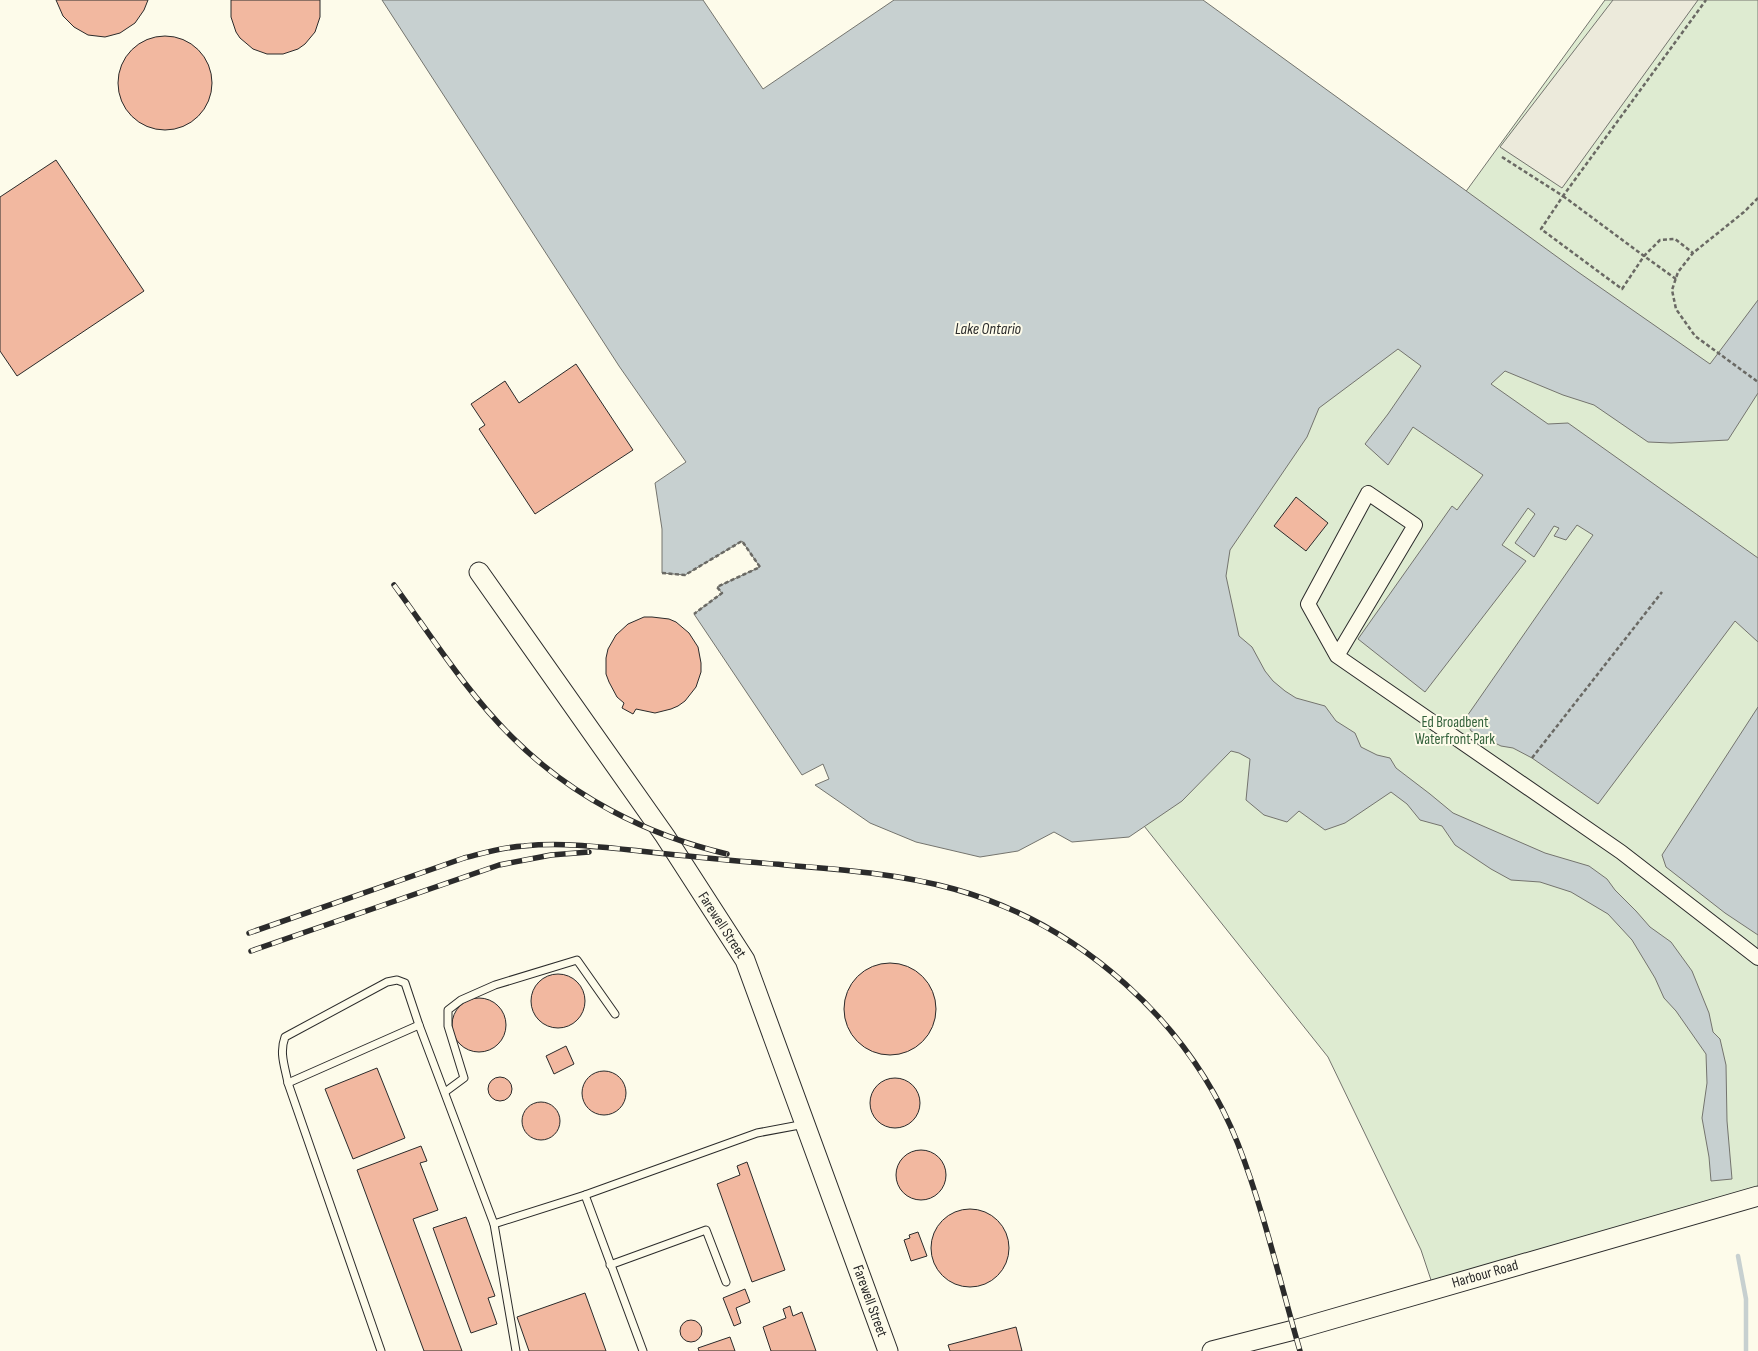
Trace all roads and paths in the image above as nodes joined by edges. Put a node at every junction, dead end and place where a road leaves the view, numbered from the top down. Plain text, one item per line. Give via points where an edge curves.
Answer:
1 (1706, 0) edge
2 (1502, 157) dead end
3 (1564, 196) junction
4 (1758, 198) edge
5 (1693, 253) junction
6 (1644, 256) junction
7 (1676, 279) junction
8 (1758, 382) edge
9 (479, 572) dead end
10 (662, 573) dead end
11 (1662, 592) dead end
12 (694, 614) dead end
13 (1337, 656) junction
14 (1532, 758) dead end
15 (1758, 958) edge
16 (615, 1014) dead end
17 (419, 1025) junction
18 (288, 1083) junction
19 (445, 1092) junction
20 (805, 1124) junction
21 (584, 1195) junction
22 (1758, 1196) edge
23 (494, 1224) junction
24 (610, 1265) junction
25 (726, 1282) dead end
26 (381, 1351) edge
27 (516, 1351) edge
28 (643, 1351) edge
29 (888, 1351) edge
30 (1212, 1351) edge

1 - 3 path
2 - 3 path
3 - 6 path
3 - 6 path via 1541,230 1622,289
4 - 5 path
5 - 6 path via 1675,239 1660,240
5 - 7 path
6 - 7 path
7 - 8 path via 1672,290 1676,308 1695,336
9 - 20 street, Farewell Street via 665,836 745,960
10 - 12 path via 685,575 742,541 760,567 717,587 722,593
11 - 14 path
13 - 13 street via 1415,525 1368,493 1308,604
13 - 15 street via 1621,852
16 - 19 lane via 577,960 495,985 460,1000 448,1010 448,1026 464,1078
17 - 18 lane
17 - 18 lane via 405,983 397,980 387,982 285,1037 282,1056
17 - 19 lane
18 - 26 lane
19 - 23 lane
20 - 21 lane via 757,1133
20 - 29 street, Farewell Street
21 - 23 lane
21 - 24 lane
22 - 30 street, Harbour Road
23 - 27 lane
24 - 25 lane via 706,1230
24 - 28 lane

